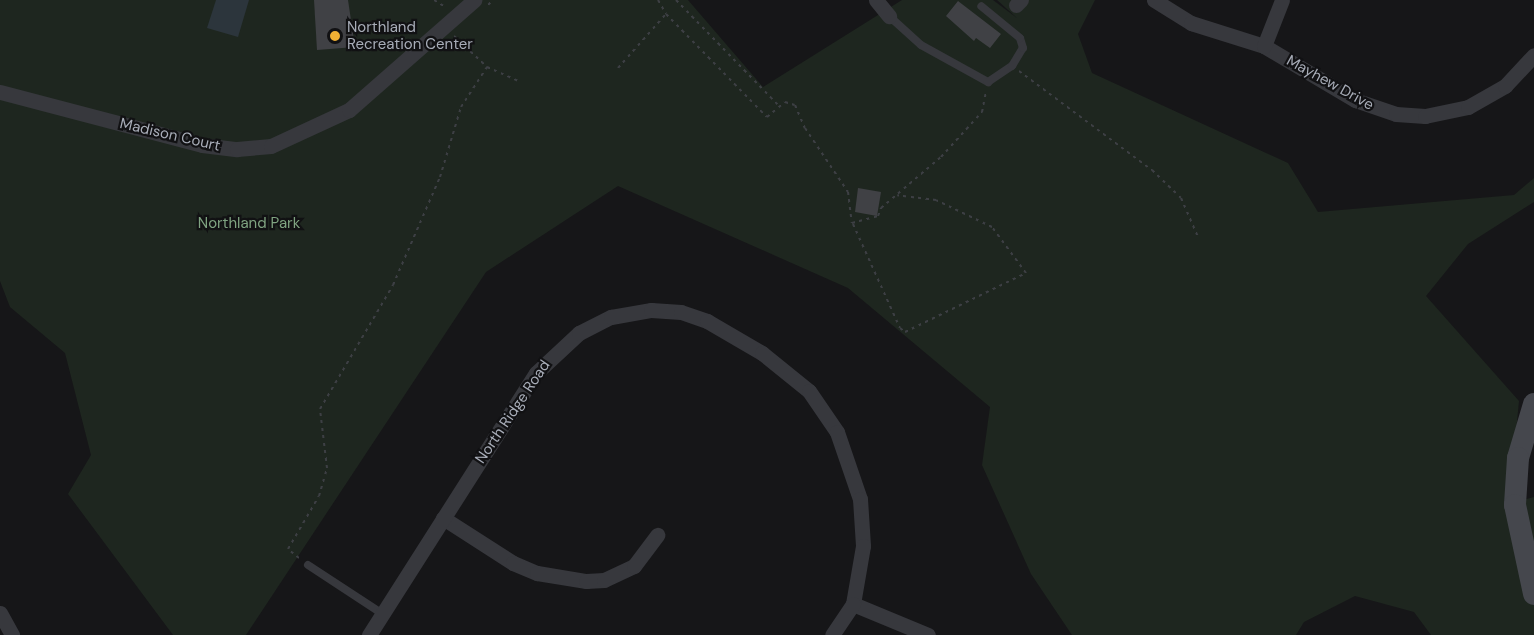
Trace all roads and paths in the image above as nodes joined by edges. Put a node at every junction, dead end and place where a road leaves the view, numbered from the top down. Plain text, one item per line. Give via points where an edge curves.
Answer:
1 (474, 0) edge
2 (658, 0) edge
3 (676, 0) edge
4 (876, 0) edge
5 (1154, 0) edge
6 (1282, 0) edge
7 (981, 6) dead end
8 (666, 15) junction
9 (889, 16) joint
10 (454, 36) dead end
11 (1264, 46) junction
12 (1534, 55) edge
13 (1012, 66) junction
14 (487, 68) junction
15 (618, 68) dead end
16 (518, 81) dead end
17 (988, 82) junction
18 (0, 92) edge
19 (779, 106) junction
20 (897, 195) junction
21 (852, 223) junction
22 (1198, 237) dead end
23 (1534, 404) edge
24 (443, 518) junction
25 (657, 535) dead end
26 (309, 565) joint
27 (1534, 594) edge
28 (853, 604) junction
29 (0, 613) edge
30 (383, 614) junction
31 (12, 635) edge
32 (369, 635) edge
33 (832, 635) edge
34 (928, 635) edge

1 - 18 street, Madison Court via 349,110 271,146 202,146
2 - 8 path
3 - 19 path
4 - 9 street
5 - 11 street, Mayhew Drive via 1191,22
6 - 11 street
7 - 13 lane via 1020,38 1023,48
8 - 15 path
8 - 19 path via 767,117
9 - 17 lane via 921,45
10 - 14 path
11 - 12 street, Mayhew Drive via 1355,100 1382,111 1410,116 1447,113 1481,101 1505,86
13 - 17 lane
13 - 22 path via 1152,170 1180,198
14 - 16 path
14 - 26 path via 461,107 440,177 393,285 320,409 327,468 319,496 288,549
17 - 20 path via 982,112 941,157
19 - 21 path via 790,101 795,105 805,128 848,192
20 - 21 path via 881,208 878,216
20 - 21 path via 936,200 992,227 1026,273 905,332
23 - 27 street via 1520,446 1515,493 1517,528
24 - 25 street via 513,563 537,573 586,581 604,580 634,567
24 - 28 street, North Ridge Road via 536,373 553,354 579,333 611,317 635,311 681,312 707,321 762,353 809,391 831,422 847,454 860,499 863,546
24 - 30 street, North Ridge Road
26 - 30 lane
28 - 33 street
28 - 34 street
29 - 31 street
30 - 32 street, North Ridge Road

